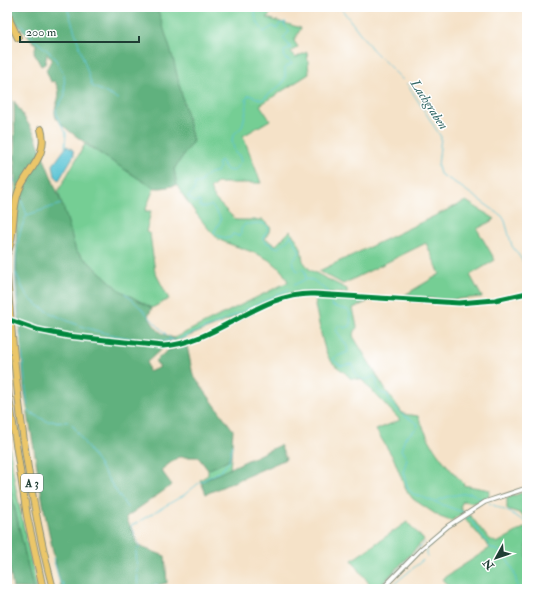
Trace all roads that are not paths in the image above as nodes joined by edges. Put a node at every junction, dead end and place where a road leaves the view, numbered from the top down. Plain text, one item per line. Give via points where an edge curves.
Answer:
1 (7, 7) edge
2 (18, 38) dead end
3 (41, 129) dead end
4 (7, 254) edge
5 (7, 276) edge
6 (527, 292) edge
7 (7, 319) edge
8 (7, 385) edge
9 (527, 488) edge
10 (43, 589) edge
11 (53, 589) edge
12 (382, 589) edge

1 - 2 highway
3 - 4 highway via 43,148 17,195
5 - 11 highway, A 3 via 15,376 23,435
6 - 7 street, bridge via 495,300 459,303 329,295 285,296 219,329 171,345 152,346 68,336 30,328
8 - 10 highway, A 3 via 26,509
9 - 12 street via 485,502 448,526 422,548

